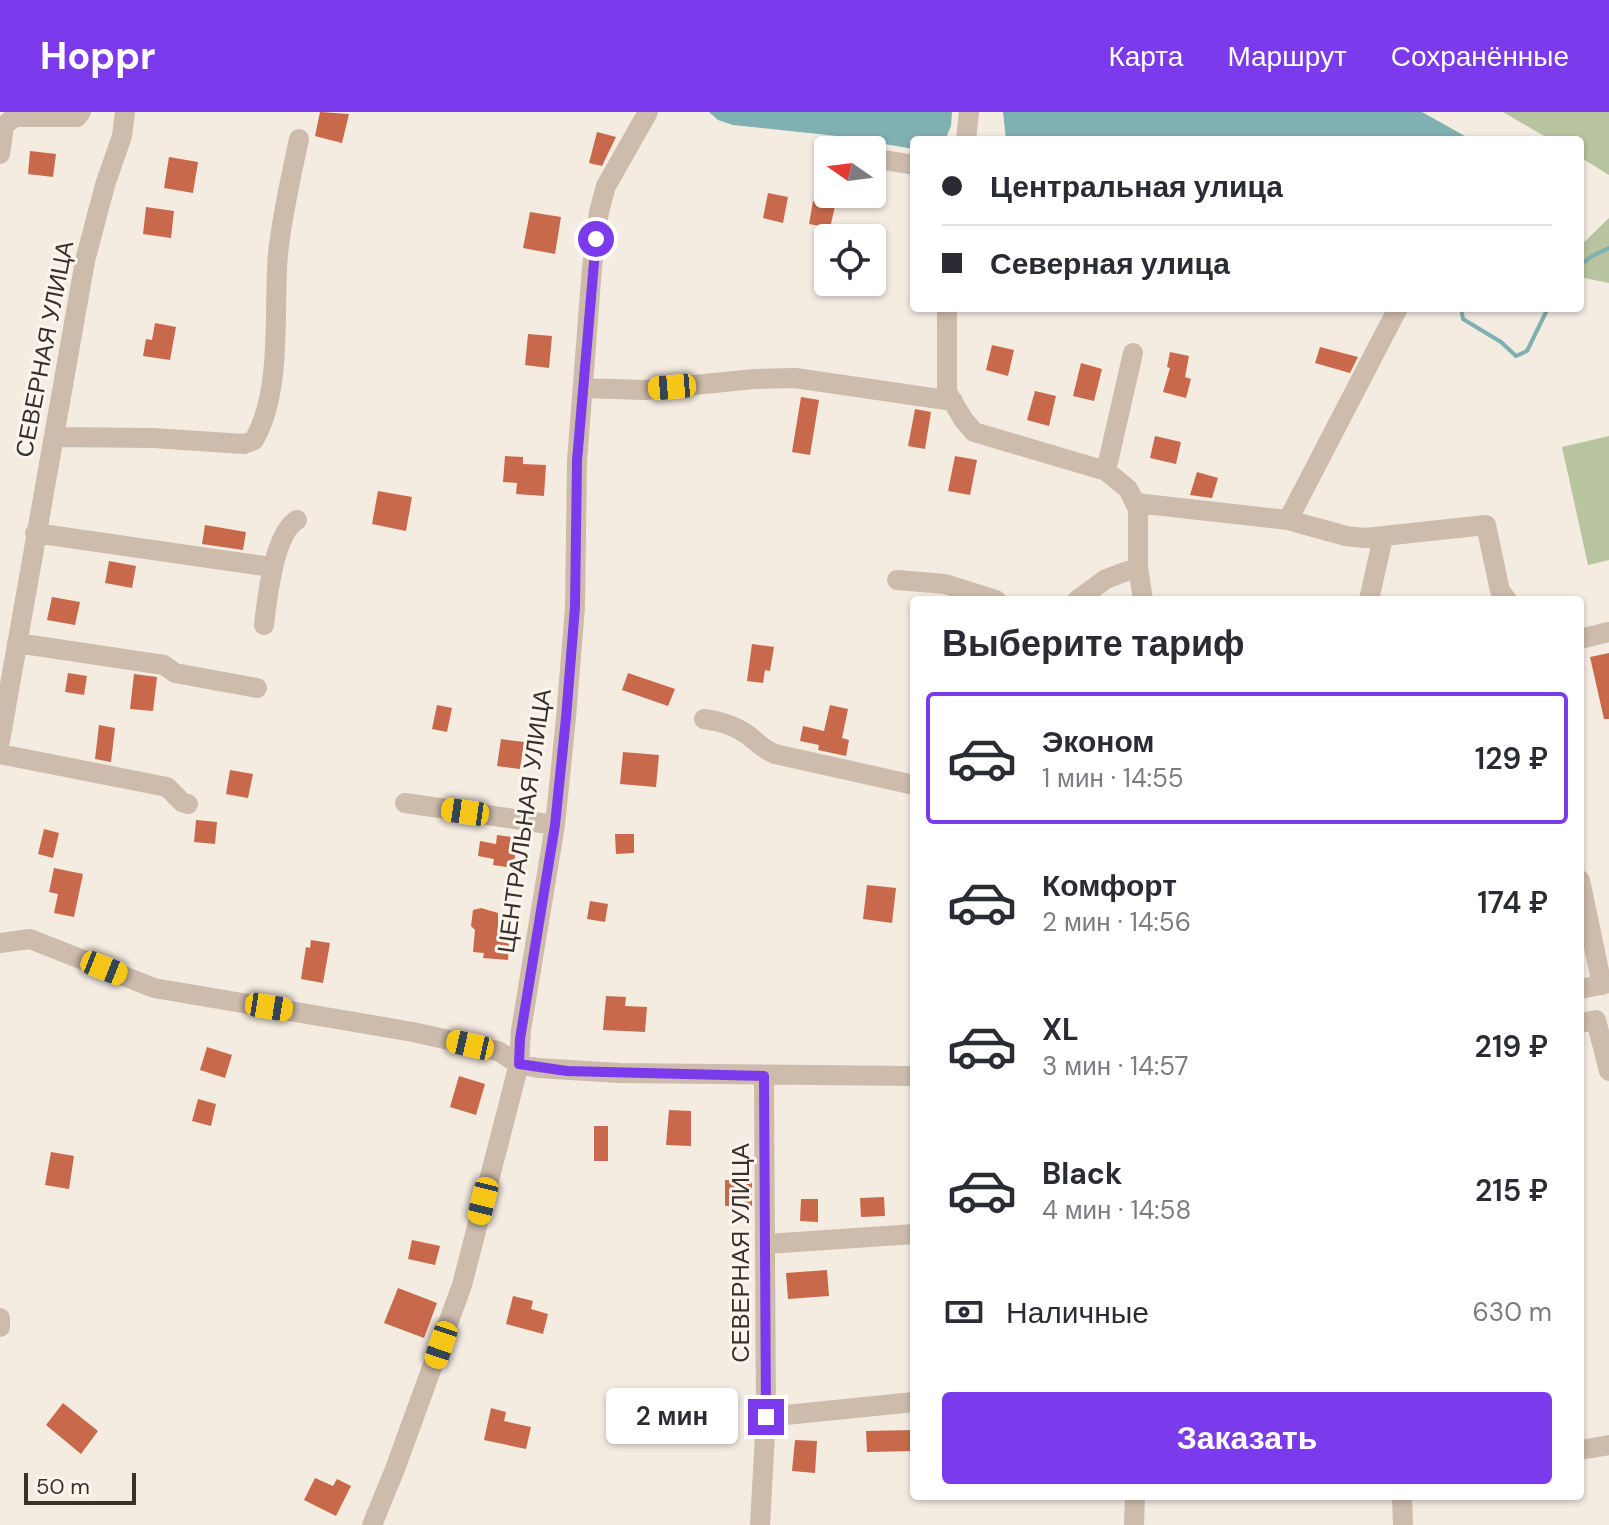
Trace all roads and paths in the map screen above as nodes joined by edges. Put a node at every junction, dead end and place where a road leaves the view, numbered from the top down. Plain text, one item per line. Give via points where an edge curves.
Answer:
1 (81, 112) edge
2 (125, 112) edge
3 (648, 112) edge
4 (969, 112) edge
5 (966, 136) edge
6 (299, 139) dead end
7 (0, 154) edge
8 (886, 160) edge
9 (910, 164) edge
10 (947, 312) edge
11 (1396, 312) edge
12 (1133, 353) dead end
13 (583, 388) junction
14 (953, 401) junction
15 (54, 437) junction
16 (1106, 471) junction
17 (1136, 503) junction
18 (297, 520) dead end
19 (1288, 520) junction
20 (35, 533) junction
21 (1383, 537) junction
22 (271, 567) junction
23 (1138, 567) junction
24 (897, 580) dead end
25 (983, 596) edge
26 (1083, 596) edge
27 (1142, 596) edge
28 (1370, 596) edge
29 (1504, 596) edge
30 (264, 625) dead end
31 (1609, 632) edge
32 (1584, 638) edge
33 (17, 643) junction
34 (257, 688) dead end
35 (704, 719) dead end
36 (0, 741) edge
37 (0, 754) edge
38 (910, 784) edge
39 (405, 803) dead end
40 (188, 804) dead end
41 (555, 825) junction
42 (1584, 896) edge
43 (0, 943) edge
44 (1606, 984) edge
45 (1584, 988) edge
46 (1584, 1022) edge
47 (519, 1064) junction
48 (1609, 1071) edge
49 (764, 1076) junction
50 (910, 1076) edge
51 (910, 1234) edge
52 (767, 1244) junction
53 (0, 1318) edge
54 (0, 1327) edge
55 (910, 1402) edge
56 (766, 1417) junction
57 (1609, 1445) edge
58 (1584, 1449) edge
59 (1135, 1500) edge
60 (1402, 1500) edge
61 (372, 1525) edge
62 (760, 1525) edge
63 (1134, 1525) edge
64 (1403, 1525) edge

1 - 7 street via 77,117 14,117 4,126
2 - 15 street, СЕВЕРНАЯ УЛИЦА via 85,261
3 - 13 street, ЦЕНТРАЛЬНАЯ УЛИЦА via 606,186 599,212
4 - 5 street
6 - 15 street via 278,256 275,355 264,418 254,440 244,444
8 - 9 street
10 - 14 street via 947,392
11 - 19 street
12 - 16 street
13 - 14 street via 644,390 795,378
13 - 41 street, ЦЕНТРАЛЬНАЯ УЛИЦА via 575,607
14 - 16 street via 974,432
15 - 20 street, СЕВЕРНАЯ УЛИЦА
16 - 17 street
17 - 19 street
17 - 23 street
18 - 22 street via 286,531
19 - 21 street via 1346,536
20 - 22 street
20 - 33 street, СЕВЕРНАЯ УЛИЦА
21 - 28 street
21 - 29 street via 1486,525
22 - 30 street
23 - 26 street via 1106,579
23 - 27 street
24 - 25 street via 945,584
31 - 32 street
33 - 34 street via 164,665 175,673
33 - 36 street, СЕВЕРНАЯ УЛИЦА
35 - 38 street via 736,727 775,754
37 - 40 street via 167,787
39 - 41 street
41 - 47 street, ЦЕНТРАЛЬНАЯ УЛИЦА
42 - 44 street
43 - 47 street via 30,939 154,988 413,1032 498,1051
44 - 45 street
46 - 48 street via 1596,1020
47 - 49 street via 567,1071
47 - 61 street, ЦЕНТРАЛЬНАЯ УЛИЦА via 462,1285
49 - 50 street
49 - 52 street, СЕВЕРНАЯ УЛИЦА
51 - 52 street
52 - 56 street, СЕВЕРНАЯ УЛИЦА
53 - 54 street
55 - 56 street
56 - 62 street, СЕВЕРНАЯ УЛИЦА
57 - 58 street
59 - 63 street
60 - 64 street

